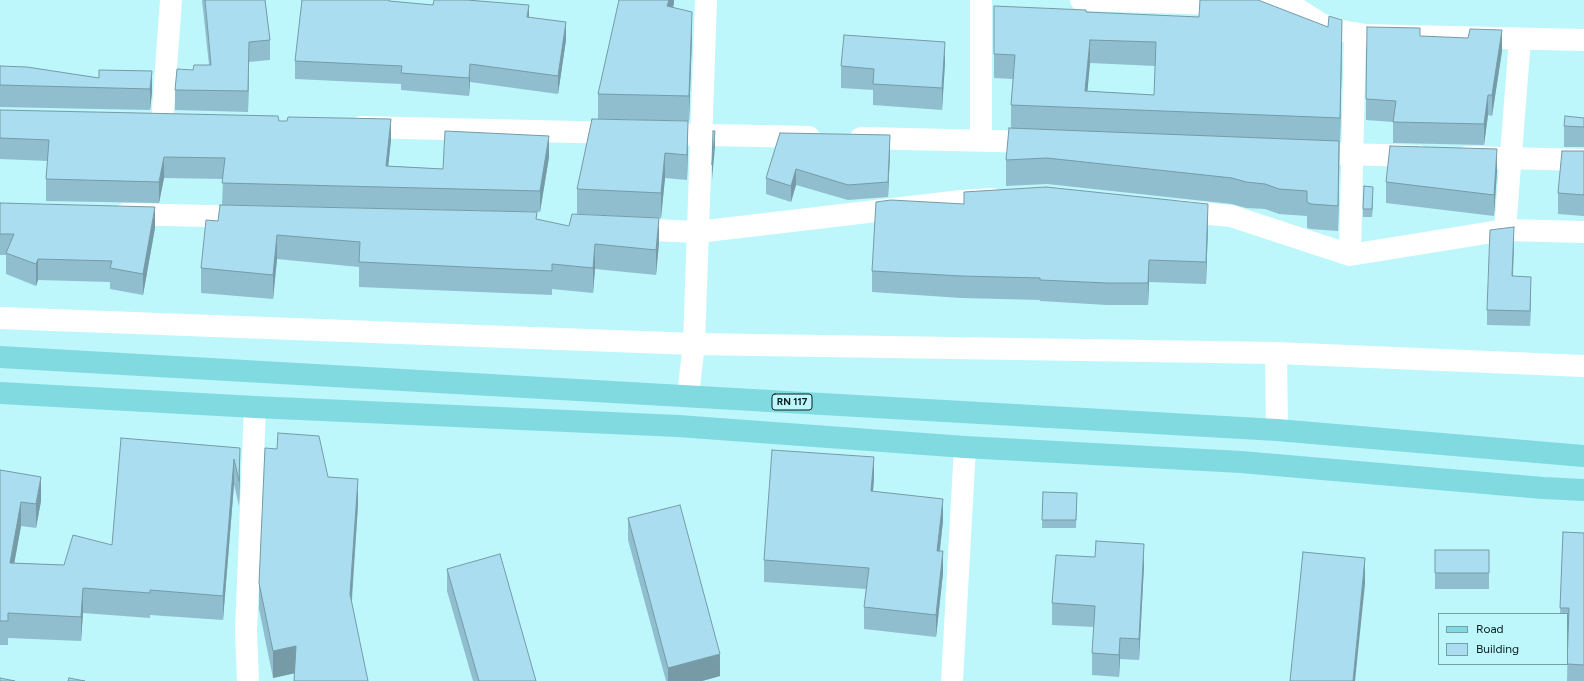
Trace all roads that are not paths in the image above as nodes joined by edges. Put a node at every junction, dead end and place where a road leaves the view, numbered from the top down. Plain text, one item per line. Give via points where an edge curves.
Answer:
1 (171, 0) edge
2 (706, 0) edge
3 (981, 0) edge
4 (1081, 0) edge
5 (1355, 33) junction
6 (1520, 38) junction
7 (1584, 40) edge
8 (139, 122) edge
9 (162, 123) junction
10 (186, 123) edge
11 (344, 127) edge
12 (701, 135) junction
13 (981, 140) junction
14 (1060, 143) edge
15 (1290, 152) edge
16 (1353, 154) junction
17 (1512, 158) junction
18 (1584, 160) edge
19 (1015, 198) edge
20 (1161, 209) edge
21 (103, 214) edge
22 (269, 218) edge
23 (610, 228) edge
24 (1505, 230) junction
25 (698, 232) junction
26 (1584, 232) edge
27 (1350, 255) junction
28 (0, 318) edge
29 (694, 344) junction
30 (1276, 353) junction
31 (0, 357) edge
32 (1584, 366) edge
33 (0, 393) edge
34 (688, 395) junction
35 (255, 406) junction
36 (1277, 430) junction
37 (965, 447) junction
38 (1584, 456) edge
39 (1584, 490) edge
40 (248, 681) edge
41 (952, 681) edge

1 - 9 street
2 - 12 street
3 - 13 street
4 - 5 street via 1293,6 1320,24
5 - 6 street
5 - 16 street
6 - 7 street
6 - 17 street
8 - 9 street
9 - 10 street
11 - 12 street
12 - 13 street
12 - 25 street
13 - 14 street
15 - 16 street
16 - 17 street
16 - 27 street
17 - 18 street
17 - 24 street
19 - 25 street via 961,201
20 - 27 street via 1231,216
21 - 22 street
23 - 25 street
24 - 26 street
24 - 27 street
25 - 29 street
28 - 29 street
29 - 30 street
29 - 34 street
30 - 32 street
30 - 36 street
31 - 34 main road, RN 117
33 - 35 main road
34 - 36 main road, RN 117
35 - 37 main road via 678,426
35 - 40 street via 246,631
36 - 38 main road, RN 117
37 - 39 main road via 1241,462
37 - 41 street

